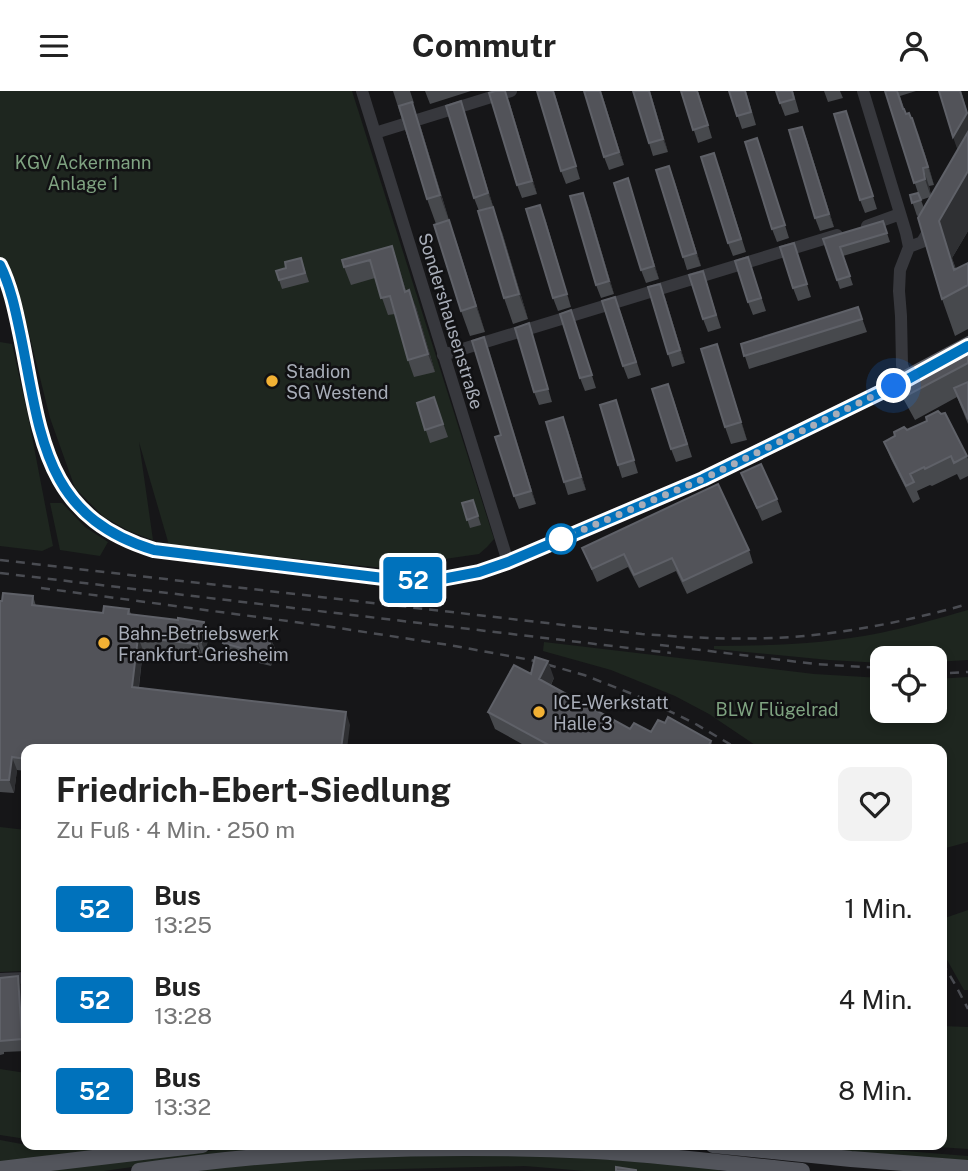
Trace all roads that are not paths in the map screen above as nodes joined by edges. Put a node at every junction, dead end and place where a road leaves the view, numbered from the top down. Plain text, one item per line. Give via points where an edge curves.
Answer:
1 (362, 91) edge
2 (511, 91) edge
3 (863, 91) edge
4 (375, 134) junction
5 (940, 213) edge
6 (900, 214) junction
7 (909, 247) junction
8 (0, 265) edge
9 (443, 355) junction
10 (920, 372) edge
11 (908, 379) junction
12 (508, 562) junction
13 (21, 978) edge
14 (0, 979) edge
15 (160, 1150) edge
16 (376, 1150) edge
17 (554, 1150) edge
18 (762, 1150) edge
19 (968, 1168) edge
20 (0, 1169) edge
21 (139, 1171) edge
22 (802, 1171) edge

1 - 4 street, Sondershausenstraße
2 - 4 street
3 - 6 street
4 - 9 street, Sondershausenstraße
5 - 7 street via 922,242
6 - 7 street
6 - 9 street
7 - 11 street via 900,270 899,291 902,365
8 - 12 street via 10,289 47,455 66,490 106,529 163,551 400,580 437,580
9 - 12 street, Sondershausenstraße
10 - 11 street
11 - 12 street via 713,475
13 - 14 street
15 - 20 main road
16 - 21 main road via 230,1159
17 - 22 main road
18 - 19 main road

